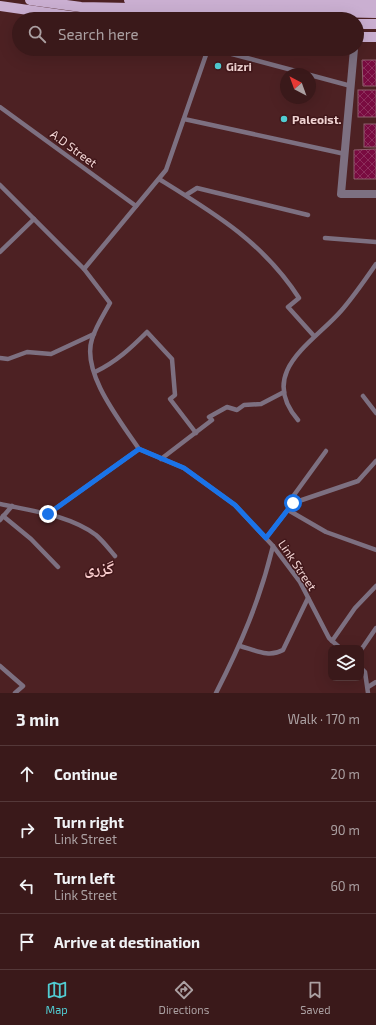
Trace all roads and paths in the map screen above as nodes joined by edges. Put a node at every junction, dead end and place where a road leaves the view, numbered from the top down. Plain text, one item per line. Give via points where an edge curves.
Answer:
1 (30, 0) edge
2 (129, 0) edge
3 (152, 1) edge
4 (217, 1) edge
5 (376, 4) edge
6 (0, 6) edge
7 (0, 12) edge
8 (42, 12) edge
9 (216, 12) edge
10 (327, 12) edge
11 (364, 13) edge
12 (376, 13) edge
13 (12, 14) edge
14 (364, 24) edge
15 (376, 24) edge
16 (364, 36) edge
17 (376, 37) edge
18 (206, 56) edge
19 (239, 56) edge
20 (353, 56) edge
21 (284, 68) edge
22 (316, 77) edge
23 (351, 86) junction
24 (0, 107) edge
25 (184, 119) junction
26 (345, 154) junction
27 (159, 179) junction
28 (0, 185) edge
29 (376, 194) edge
30 (186, 195) junction
31 (136, 206) junction
32 (308, 214) dead end
33 (34, 219) junction
34 (325, 238) dead end
35 (376, 242) edge
36 (0, 252) edge
37 (376, 264) edge
38 (84, 269) junction
39 (94, 334) junction
40 (314, 336) junction
41 (0, 358) edge
42 (95, 372) junction
43 (284, 392) junction
44 (363, 396) dead end
45 (376, 413) edge
46 (298, 420) dead end
47 (196, 433) junction
48 (139, 449) junction
49 (326, 450) dead end
50 (161, 459) junction
51 (376, 461) edge
52 (297, 502) junction
53 (0, 504) edge
54 (12, 506) junction
55 (288, 510) junction
56 (48, 514) junction
57 (2, 518) edge
58 (266, 538) junction
59 (273, 546) junction
60 (376, 550) edge
61 (115, 556) dead end
62 (58, 567) dead end
63 (376, 586) edge
64 (308, 598) junction
65 (376, 628) edge
66 (332, 641) junction
67 (337, 645) edge
68 (240, 646) junction
69 (364, 646) edge
70 (0, 666) edge
71 (364, 670) edge
72 (376, 682) edge
73 (368, 687) junction
74 (15, 693) edge
75 (216, 693) edge
76 (368, 693) edge

1 - 10 main road, bridge via 80,7
2 - 3 main road
3 - 4 main road
4 - 5 main road
4 - 9 street
6 - 8 main road
7 - 13 main road
11 - 12 main road, bridge
14 - 15 main road
16 - 17 main road
18 - 25 lane
19 - 21 lane
20 - 23 street
22 - 23 lane
23 - 26 street
24 - 31 lane, A.D Street
25 - 26 lane
25 - 27 lane via 166,170
26 - 29 street via 341,194
27 - 30 lane
27 - 31 lane
28 - 33 lane
30 - 32 lane via 197,188
30 - 40 lane via 240,232 284,276 299,298 288,307
31 - 38 lane
33 - 36 lane
33 - 38 lane
34 - 35 lane
37 - 40 lane via 341,311
38 - 39 lane via 110,302
39 - 41 lane via 51,354 27,352 8,359
39 - 42 lane via 90,360
40 - 43 lane via 289,366 283,381
42 - 47 lane via 109,366 130,350 147,332 172,359 175,396 170,399
42 - 48 lane via 107,402
43 - 46 lane via 285,401
43 - 47 lane via 261,404 244,405 237,410 227,407 209,417 212,420
44 - 45 lane
47 - 50 lane
48 - 50 lane, Link Street
48 - 56 lane
49 - 52 lane via 294,495
50 - 58 lane, Link Street via 184,468 235,505
51 - 52 lane via 358,481
52 - 55 lane
53 - 54 lane
54 - 56 lane
54 - 57 lane
55 - 58 lane
55 - 60 lane via 326,532
56 - 61 lane via 86,528 98,536
57 - 62 lane via 31,539
58 - 59 lane, Link Street
59 - 64 lane, Link Street via 300,582
59 - 68 lane via 264,584
63 - 66 lane
64 - 66 lane, Link Street
64 - 68 lane via 283,650 275,655
65 - 69 lane
66 - 67 lane, Link Street
68 - 75 lane
70 - 74 lane via 23,686
71 - 73 lane
72 - 73 lane
73 - 76 lane

